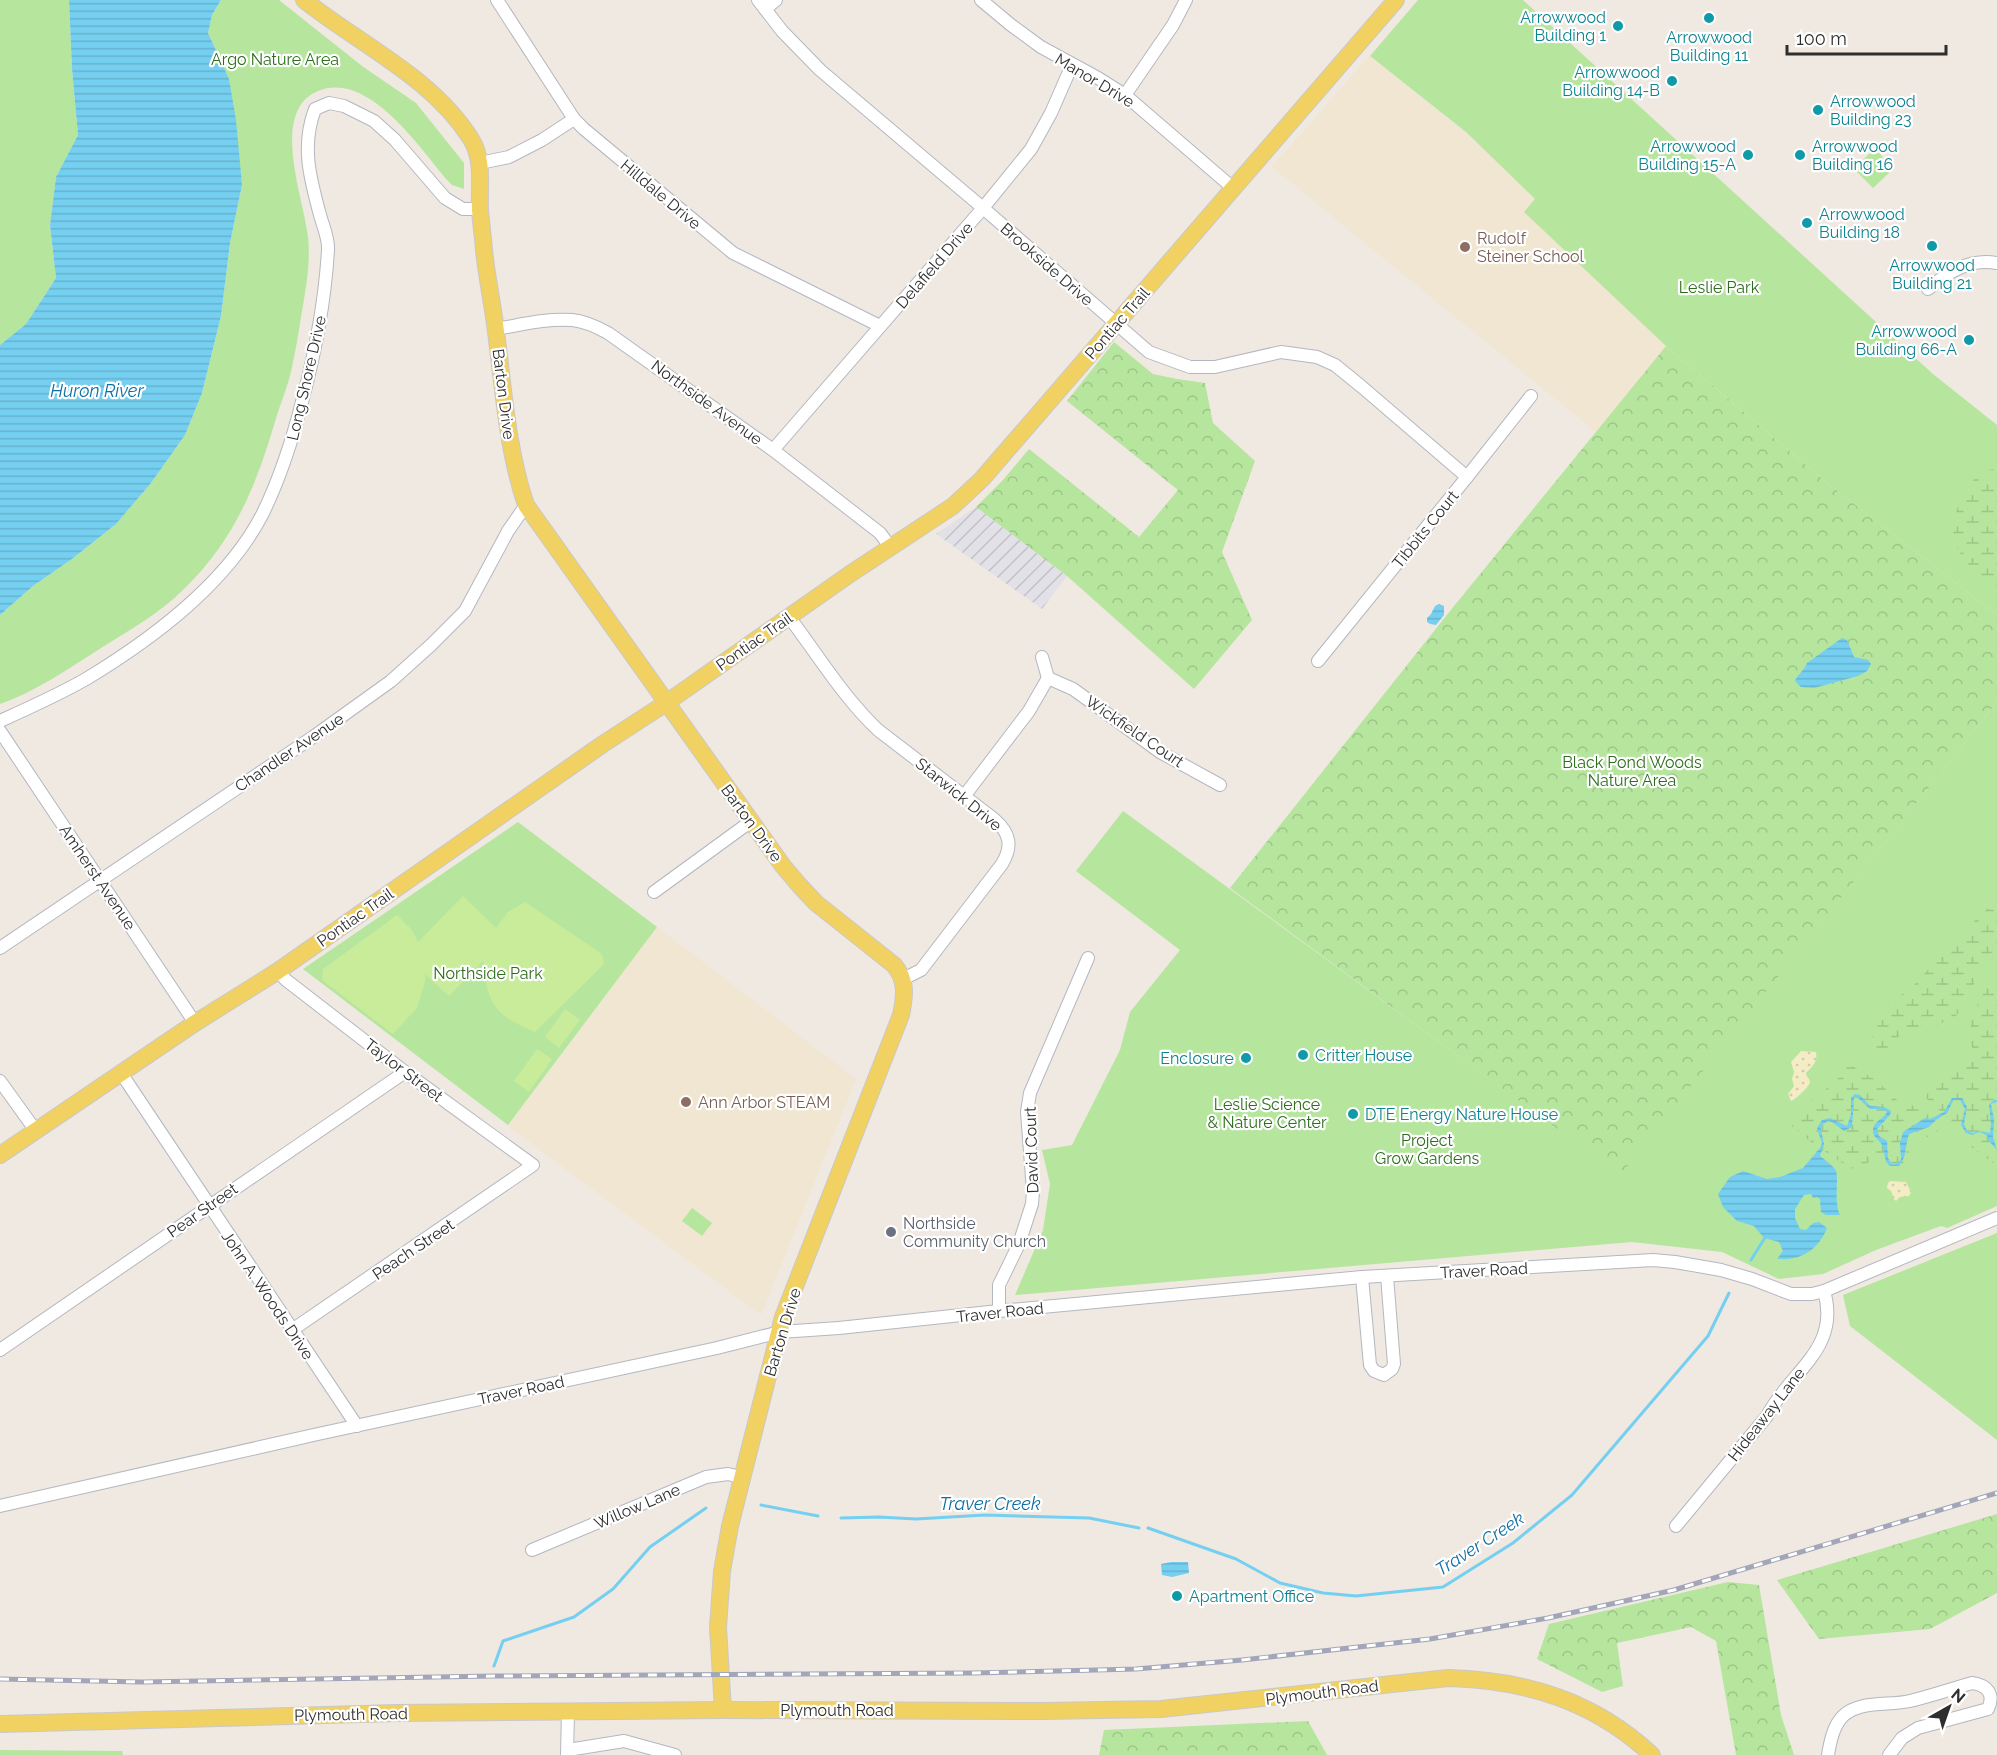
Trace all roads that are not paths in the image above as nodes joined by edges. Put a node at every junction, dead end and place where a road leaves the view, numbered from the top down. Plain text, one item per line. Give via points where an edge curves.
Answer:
1 (304, 0) edge
2 (497, 0) edge
3 (776, 0) edge
4 (981, 0) edge
5 (1186, 0) edge
6 (1396, 0) edge
7 (761, 5) edge
8 (1072, 65) junction
9 (1125, 95) junction
10 (574, 119) junction
11 (480, 163) junction
12 (1233, 188) junction
13 (983, 208) junction
14 (480, 209) junction
15 (1997, 263) edge
16 (1928, 289) dead end
17 (1115, 324) junction
18 (880, 326) junction
19 (496, 329) junction
20 (1531, 396) dead end
21 (773, 450) junction
22 (1467, 477) junction
23 (526, 505) junction
24 (891, 548) junction
25 (789, 617) junction
26 (1042, 657) dead end
27 (1318, 661) dead end
28 (1048, 678) junction
29 (666, 703) junction
30 (0, 721) edge
31 (0, 731) edge
32 (1220, 785) dead end
33 (965, 795) junction
34 (750, 822) junction
35 (101, 880) junction
36 (654, 892) dead end
37 (0, 948) edge
38 (1088, 958) dead end
39 (278, 971) junction
40 (903, 979) junction
41 (195, 1023) junction
42 (405, 1072) junction
43 (121, 1073) junction
44 (0, 1081) edge
45 (36, 1131) junction
46 (0, 1155) edge
47 (533, 1165) joint
48 (208, 1205) junction
49 (1997, 1218) edge
50 (1387, 1275) junction
51 (1362, 1277) junction
52 (1824, 1291) junction
53 (999, 1311) junction
54 (292, 1330) junction
55 (780, 1332) junction
56 (0, 1350) edge
57 (357, 1426) junction
58 (744, 1478) junction
59 (0, 1506) edge
60 (1676, 1526) dead end
61 (532, 1550) dead end
62 (723, 1710) junction
63 (568, 1712) junction
64 (0, 1724) edge
65 (567, 1753) edge
66 (675, 1755) edge
67 (1652, 1755) edge
68 (1828, 1755) edge
69 (1889, 1755) edge

1 - 11 main road, Barton Drive via 428,91 465,130
2 - 10 street, Hilldale Drive
3 - 7 street
4 - 8 street, Manor Drive via 1041,48
5 - 9 street via 1173,26
6 - 12 main road, Pontiac Trail
7 - 13 street, Brookside Drive via 820,70
8 - 9 street, Manor Drive
8 - 13 street, Delafield Drive via 1031,148
9 - 12 street, Manor Drive
10 - 11 street via 509,157
10 - 18 street, Hilldale Drive via 733,253
11 - 14 main road, Barton Drive
12 - 17 main road, Pontiac Trail
13 - 17 street, Brookside Drive
13 - 18 street, Delafield Drive
14 - 19 main road, Barton Drive
14 - 30 street, Long Shore Drive via 463,209 445,198 374,121 344,106 329,103 315,109 309,125 307,157 328,246 326,283 313,360 289,451 262,514 249,537 212,582 166,625 86,679
15 - 16 street via 1958,268
17 - 22 street, Brookside Drive via 1149,352 1190,368 1215,367 1281,352 1317,357 1335,365
17 - 24 main road, Pontiac Trail via 968,493
18 - 21 street, Delafield Drive
19 - 21 street, Northside Avenue via 556,320 588,323 644,357
19 - 23 main road, Barton Drive via 509,433
20 - 22 street, Tibbits Court
21 - 24 street, Northside Avenue via 879,533
22 - 27 street, Tibbits Court
23 - 29 main road, Barton Drive
23 - 35 street, Chandler Avenue via 465,611 399,674
24 - 25 main road, Pontiac Trail
25 - 29 main road, Pontiac Trail
25 - 33 street, Starwick Drive via 866,718
26 - 28 street
28 - 32 street, Wickfield Court via 1073,688 1160,752
28 - 33 street via 1029,711
29 - 34 main road, Barton Drive
29 - 39 main road, Pontiac Trail
31 - 35 street, Amherst Avenue
33 - 40 street, Starwick Drive via 1005,829 1010,842 1008,853 921,970
34 - 36 street
34 - 40 main road, Barton Drive via 800,886 885,957
35 - 37 street, Chandler Avenue
35 - 41 street, Amherst Avenue
38 - 53 street, David Court via 1030,1093 1027,1112 1032,1204 1019,1244 999,1285
39 - 41 main road, Pontiac Trail
39 - 42 street, Taylor Street
40 - 55 main road, Barton Drive via 902,1015
41 - 43 main road, Pontiac Trail
42 - 47 street, Taylor Street
42 - 48 street, Pear Street
43 - 45 main road, Pontiac Trail
43 - 48 street, John A. Woods Drive
44 - 45 street
45 - 46 main road, Pontiac Trail
47 - 54 street, Peach Street
48 - 54 street, John A. Woods Drive
48 - 56 street, Pear Street
49 - 52 street, Traver Road
50 - 51 street, Traver Road
50 - 51 street via 1394,1364 1384,1375 1370,1365
50 - 52 street, Traver Road via 1653,1260 1721,1270 1791,1294
51 - 53 street, Traver Road
52 - 60 street, Hideaway Lane via 1828,1318 1821,1344
53 - 55 street, Traver Road
54 - 57 street, John A. Woods Drive
55 - 57 street, Traver Road
55 - 58 main road, Barton Drive
57 - 59 street, Traver Road
58 - 61 street, Willow Lane via 728,1474 706,1477
58 - 62 main road, Barton Drive via 730,1526 719,1598
62 - 63 main road, Plymouth Road
62 - 67 main road, Plymouth Road via 1161,1708 1415,1681 1476,1679 1533,1688 1587,1709
63 - 64 main road, Plymouth Road
63 - 65 street
65 - 66 street via 624,1741
68 - 69 street via 1836,1726 1852,1711 1907,1702 1972,1683 1982,1684 1988,1690 1988,1709 1918,1728 1902,1738

